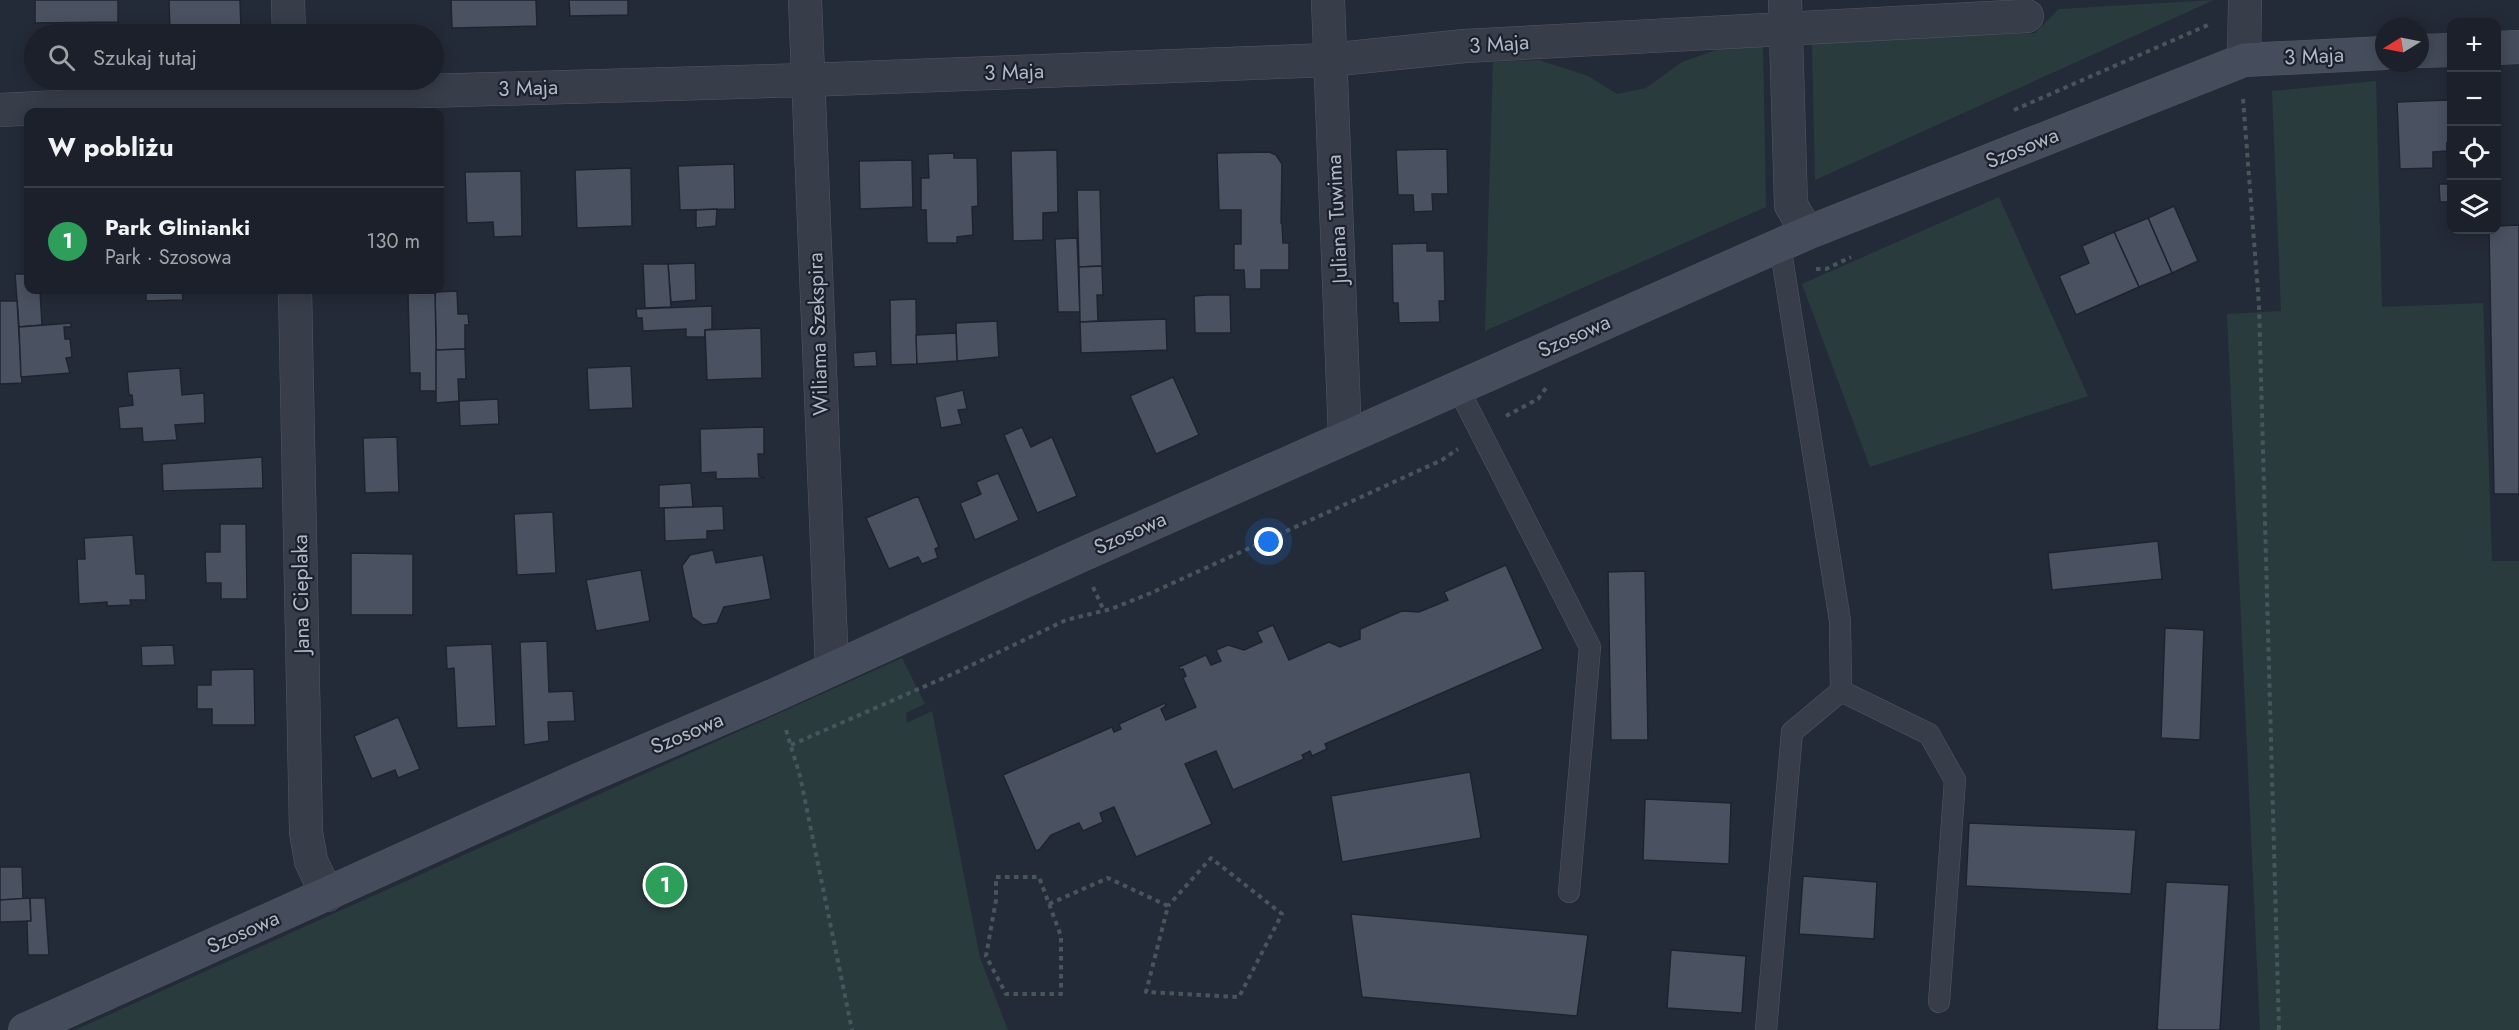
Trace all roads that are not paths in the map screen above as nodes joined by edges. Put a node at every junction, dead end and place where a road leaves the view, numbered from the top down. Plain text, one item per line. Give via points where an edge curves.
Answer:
1 (288, 0) edge
2 (805, 0) edge
3 (1328, 0) edge
4 (2245, 0) edge
5 (1785, 14) edge
6 (2027, 15) dead end
7 (289, 24) edge
8 (2519, 47) edge
9 (2501, 48) edge
10 (2447, 50) edge
11 (2429, 51) edge
12 (2375, 53) edge
13 (1329, 60) junction
14 (2244, 60) junction
15 (807, 80) junction
16 (290, 96) edge
17 (41, 108) edge
18 (24, 109) edge
19 (0, 110) edge
20 (1794, 239) junction
21 (295, 294) edge
22 (1458, 388) junction
23 (1345, 437) junction
24 (832, 668) junction
25 (1841, 691) junction
26 (1569, 892) dead end
27 (327, 895) junction
28 (1939, 1002) dead end
29 (25, 1030) edge
30 (1766, 1030) edge

1 - 7 street
2 - 15 street, Wiliama Szekspira
3 - 13 street, Juliana Tuwima
4 - 14 street
5 - 6 street, 3 Maja
5 - 13 street, 3 Maja
5 - 20 street
8 - 9 street
10 - 11 street
12 - 14 street, 3 Maja
13 - 15 street, 3 Maja
13 - 23 street, Juliana Tuwima
14 - 20 street, Szosowa
15 - 16 street, 3 Maja
15 - 24 street, Wiliama Szekspira
16 - 17 street, 3 Maja
18 - 19 street, 3 Maja
20 - 22 street, Szosowa
20 - 25 lane via 1840,621
21 - 27 street, Jana Cieplaka via 306,832 311,861
22 - 23 street, Szosowa
22 - 26 lane via 1590,647
23 - 24 street, Szosowa
24 - 27 street, Szosowa
25 - 28 lane via 1929,734 1955,780
25 - 30 lane via 1792,732
27 - 29 street, Szosowa

